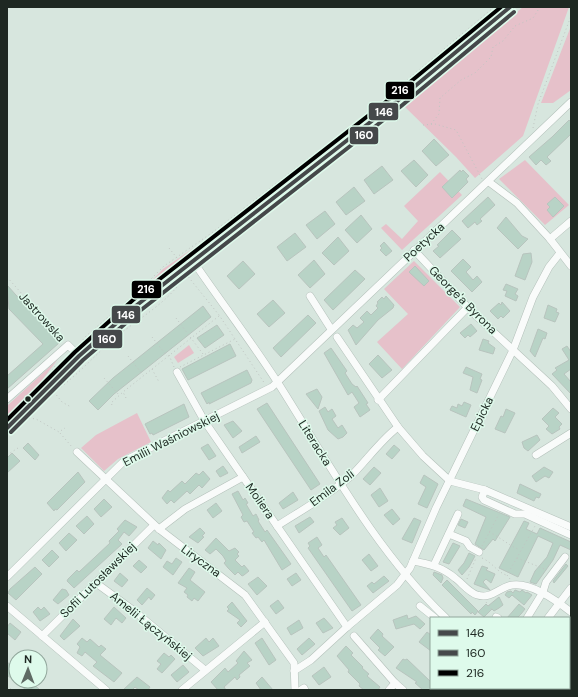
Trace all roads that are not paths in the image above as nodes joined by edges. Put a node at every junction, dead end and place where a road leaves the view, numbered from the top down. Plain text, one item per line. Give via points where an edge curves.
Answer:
1 (510, 7) edge
2 (571, 102) edge
3 (488, 183) junction
4 (571, 221) edge
5 (550, 239) junction
6 (414, 250) junction
7 (560, 253) junction
8 (193, 261) junction
9 (571, 266) edge
10 (310, 296) dead end
11 (468, 307) junction
12 (331, 329) junction
13 (337, 337) dead end
14 (513, 350) junction
15 (76, 353) junction
16 (177, 372) dead end
17 (277, 381) junction
18 (7, 399) edge
19 (378, 400) junction
20 (571, 409) edge
21 (205, 422) junction
22 (398, 427) junction
23 (7, 428) edge
24 (571, 433) edge
25 (77, 452) road end
26 (536, 455) dead end
27 (243, 477) junction
28 (105, 479) junction
29 (450, 481) junction
30 (341, 484) junction
31 (485, 490) junction
32 (458, 514) dead end
33 (277, 526) junction
34 (157, 527) junction
35 (571, 527) edge
36 (449, 534) junction
37 (571, 535) edge
38 (478, 554) road end
39 (565, 557) dead end
40 (413, 561) junction
41 (434, 565) junction
42 (405, 576) junction
43 (7, 577) edge
44 (96, 583) junction
45 (571, 588) edge
46 (543, 592) junction
47 (560, 603) junction
48 (7, 606) edge
49 (420, 606) dead end
50 (571, 612) edge
51 (433, 617) edge
52 (445, 617) edge
53 (528, 617) edge
54 (549, 617) edge
55 (265, 622) junction
56 (346, 627) junction
57 (42, 636) junction
58 (354, 636) dead end
59 (205, 670) junction
60 (294, 671) junction
61 (395, 683) junction
62 (106, 690) edge
63 (182, 690) edge
64 (295, 690) edge
65 (389, 690) edge
66 (403, 690) edge

1 - 8 street via 390,106
2 - 3 street, Poetycka
3 - 5 street via 517,204
3 - 6 street, Poetycka
4 - 5 street
5 - 7 street
6 - 11 street, George'a Byrona
6 - 12 street, Poetycka
7 - 9 street
7 - 14 street, Epicka via 533,297
8 - 15 street
8 - 17 street, Literacka
10 - 12 street
11 - 14 street, George'a Byrona
11 - 19 street
12 - 17 street, Poetycka
13 - 19 street
14 - 20 street, George'a Byrona via 552,386
14 - 29 street, Epicka
15 - 18 street, Jastrowska via 68,345
15 - 23 street
16 - 21 street, Moliera
17 - 21 street, Emilii Waśniowskiej via 268,389
17 - 30 street, Literacka
19 - 22 street
21 - 27 street, Moliera
21 - 28 street, Emilii Waśniowskiej via 124,461
22 - 29 street via 423,456
22 - 30 street, Emila Zoli
24 - 26 street
25 - 28 street, Liryczna
27 - 33 street, Moliera
27 - 34 street, Sofii Lutosławskiej
28 - 34 street, Liryczna
28 - 43 street, Emilii Waśniowskiej
29 - 31 street
29 - 40 street, Epicka
30 - 33 street, Emila Zoli
30 - 42 street, Literacka via 374,536
31 - 35 street
31 - 37 street via 482,498 484,500 515,514 525,514
32 - 36 street
33 - 56 street, Moliera
34 - 44 street, Sofii Lutosławskiej
34 - 55 street, Liryczna via 239,590
36 - 38 street via 466,541
36 - 41 street
39 - 46 street via 546,582
40 - 41 street
40 - 42 street, Epicka
41 - 46 street via 456,578 471,592 484,596 514,585
42 - 52 street, Literacka
42 - 56 street, Epicka
44 - 57 street, Sofii Lutosławskiej
44 - 59 street, Amelii Łączyńskiej
45 - 47 street
46 - 47 street
46 - 53 street
47 - 50 street
47 - 54 street
48 - 57 street
49 - 51 street
55 - 59 street
55 - 60 street, Liryczna via 294,663
56 - 60 street, Epicka via 311,660
57 - 62 street
58 - 61 street
59 - 63 street
60 - 64 street, Liryczna
61 - 65 street
61 - 66 street

